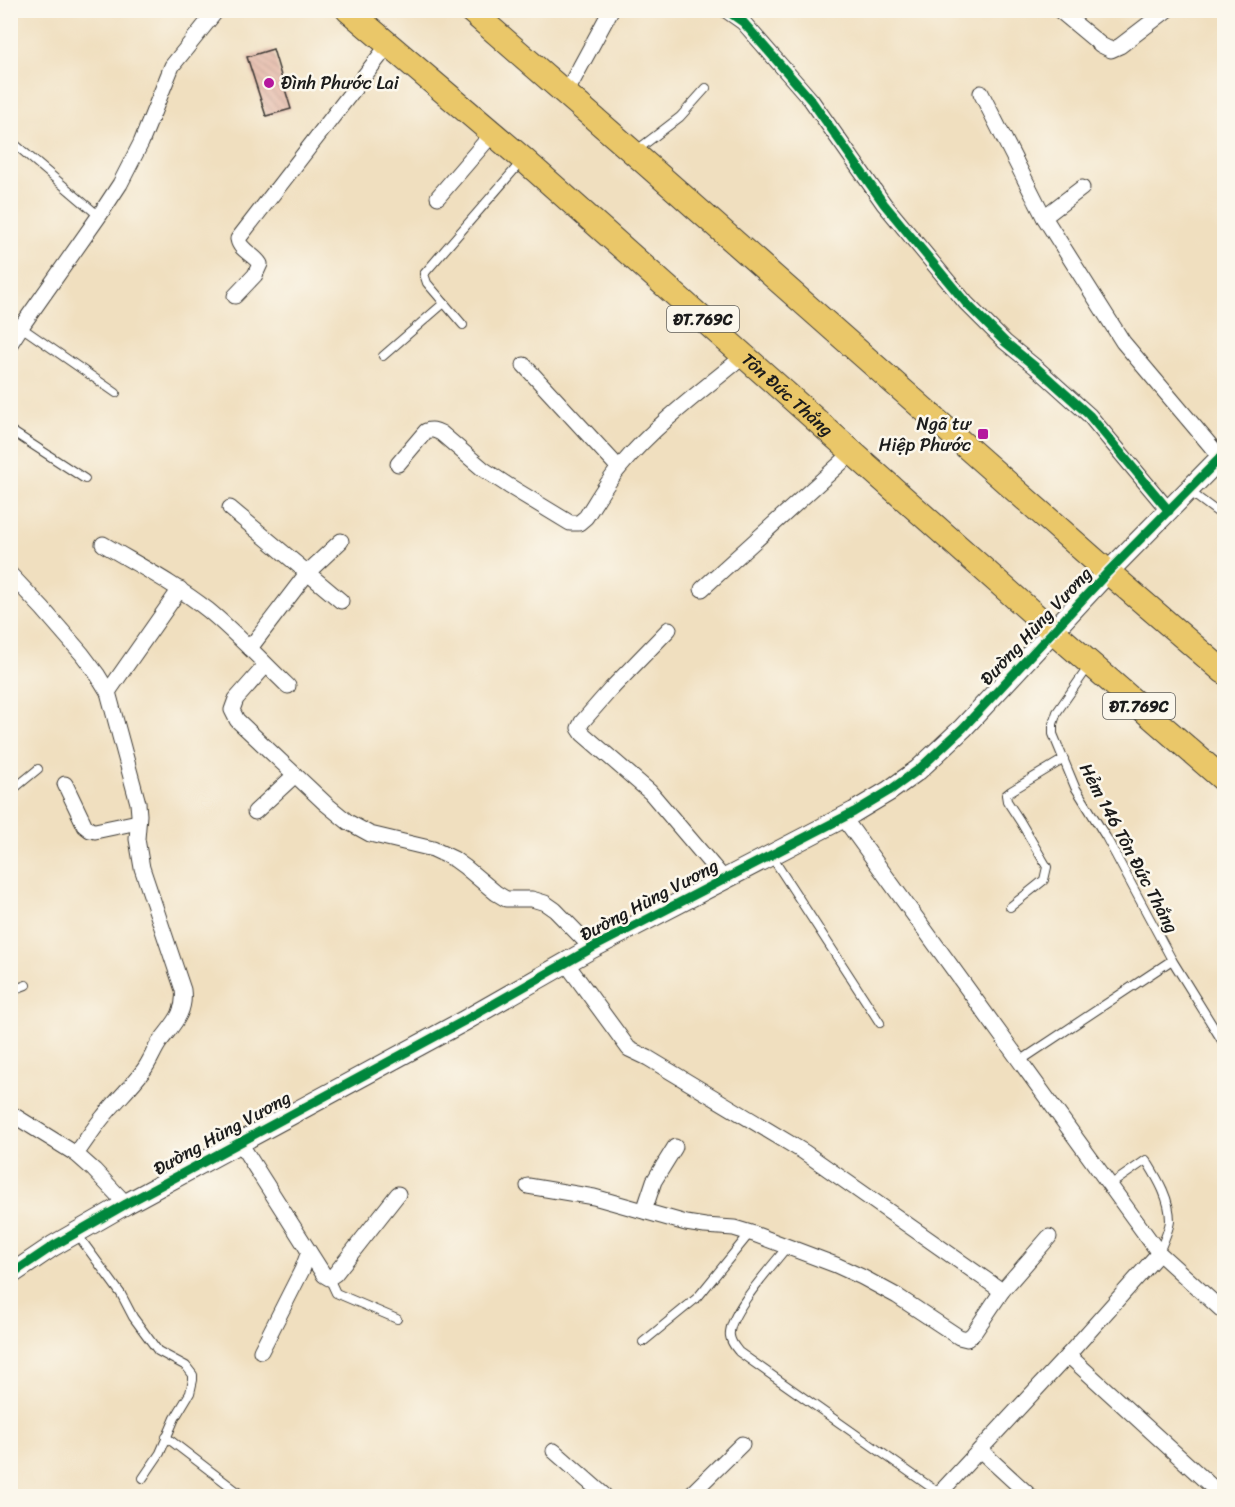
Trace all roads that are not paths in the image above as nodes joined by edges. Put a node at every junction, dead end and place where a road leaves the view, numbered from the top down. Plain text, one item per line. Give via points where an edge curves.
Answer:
1 (217, 10) edge
2 (348, 10) edge
3 (470, 10) edge
4 (611, 10) edge
5 (726, 10) edge
6 (1059, 10) edge
7 (1167, 10) edge
8 (388, 44) junction
9 (706, 88) dead end
10 (981, 93) dead end
11 (565, 95) junction
12 (493, 133) junction
13 (10, 140) edge
14 (634, 153) junction
15 (523, 159) junction
16 (1083, 188) dead end
17 (438, 198) dead end
18 (99, 216) junction
19 (1044, 217) junction
20 (235, 296) dead end
21 (444, 303) junction
22 (463, 325) dead end
23 (21, 327) junction
24 (10, 344) edge
25 (383, 356) dead end
26 (744, 356) junction
27 (524, 365) dead end
28 (116, 393) dead end
29 (10, 430) edge
30 (853, 452) junction
31 (1222, 456) edge
32 (398, 464) dead end
33 (619, 468) junction
34 (85, 479) dead end
35 (1189, 491) junction
36 (230, 508) dead end
37 (1169, 511) junction
38 (1224, 517) edge
39 (341, 541) dead end
40 (103, 544) dead end
41 (308, 572) junction
42 (1108, 572) junction
43 (10, 574) edge
44 (180, 589) junction
45 (702, 589) dead end
46 (341, 601) dead end
47 (669, 630) dead end
48 (1054, 632) junction
49 (250, 648) junction
50 (266, 664) junction
51 (1091, 664) junction
52 (1224, 672) edge
53 (288, 686) dead end
54 (108, 692) junction
55 (1064, 759) junction
56 (38, 769) dead end
57 (295, 775) junction
58 (1224, 780) edge
59 (65, 784) dead end
60 (10, 792) edge
61 (255, 812) dead end
62 (843, 817) junction
63 (138, 822) junction
64 (771, 856) junction
65 (724, 879) junction
66 (1010, 907) dead end
67 (592, 948) junction
68 (1172, 960) junction
69 (566, 963) junction
70 (26, 986) dead end
71 (10, 991) edge
72 (880, 1023) dead end
73 (1224, 1044) edge
74 (1020, 1061) junction
75 (10, 1113) edge
76 (240, 1143) junction
77 (675, 1147) dead end
78 (76, 1154) junction
79 (1116, 1181) junction
80 (528, 1186) dead end
81 (399, 1194) dead end
82 (126, 1204) junction
83 (644, 1211) junction
84 (76, 1233) junction
85 (750, 1233) junction
86 (1049, 1237) dead end
87 (787, 1247) junction
88 (309, 1252) junction
89 (1159, 1253) junction
90 (10, 1275) edge
91 (329, 1278) junction
92 (1002, 1291) junction
93 (1224, 1312) edge
94 (397, 1319) dead end
95 (643, 1342) dead end
96 (261, 1351) dead end
97 (1068, 1355) junction
98 (166, 1437) junction
99 (742, 1444) dead end
100 (980, 1450) junction
101 (554, 1451) dead end
102 (143, 1478) dead end
103 (938, 1495) edge
104 (691, 1496) edge
105 (1219, 1496) edge
106 (243, 1497) edge
107 (605, 1497) edge
108 (1030, 1497) edge

1 - 18 street via 172,66 141,143
2 - 8 main road, Tôn Đức Thắng / ĐT.769C
3 - 11 main road
4 - 11 street
5 - 37 street via 743,22 811,100 884,204 966,303 1089,415
6 - 7 street via 1111,50
8 - 12 main road, Tôn Đức Thắng / ĐT.769C
8 - 20 street via 238,239 241,247 260,264
9 - 14 lane via 680,117
10 - 19 street
11 - 14 main road
12 - 15 main road, Tôn Đức Thắng / ĐT.769C
12 - 17 street
13 - 18 lane
14 - 42 main road
15 - 21 lane via 424,274
15 - 26 main road, Tôn Đức Thắng / ĐT.769C
16 - 19 street
18 - 23 street
19 - 31 street via 1123,342
21 - 22 lane
21 - 25 lane
23 - 24 street
23 - 28 lane
26 - 30 main road, Tôn Đức Thắng / ĐT.769C
26 - 33 street via 664,421
27 - 33 street
29 - 34 lane
30 - 45 street
30 - 48 main road, Tôn Đức Thắng / ĐT.769C
31 - 35 street, Đường Hùng Vương
32 - 33 street via 426,432 435,430 483,469 570,523 586,517
35 - 37 street, Đường Hùng Vương
35 - 38 lane
36 - 41 street
37 - 42 street, Đường Hùng Vương
39 - 41 street
40 - 44 street
41 - 46 street
41 - 49 street
42 - 48 street, Đường Hùng Vương
42 - 52 main road
43 - 54 street via 82,654
44 - 49 street
44 - 54 street
47 - 65 street via 579,728 650,792
48 - 51 main road, Tôn Đức Thắng / ĐT.769C
48 - 62 street, Đường Hùng Vương via 918,770
49 - 50 street
50 - 53 street
50 - 57 street via 236,699 232,710 237,720
51 - 55 lane, Hẻm 146 Tôn Đức Thắng via 1057,712 1053,724 1053,735
51 - 58 main road, Tôn Đức Thắng / ĐT.769C
54 - 63 street via 138,803
55 - 66 lane via 1006,795 1047,867 1044,880
55 - 68 lane, Hẻm 146 Tôn Đức Thắng via 1075,787
56 - 60 lane
57 - 61 street
57 - 67 street via 348,822 370,834 433,849 454,859 506,899 545,903
59 - 63 street via 90,830
62 - 64 street, Đường Hùng Vương
62 - 74 street
63 - 78 street via 142,867 183,990 183,1008 143,1072
64 - 65 street, Đường Hùng Vương
64 - 72 lane
65 - 67 street, Đường Hùng Vương
67 - 69 street, Đường Hùng Vương
68 - 73 lane, Hẻm 146 Tôn Đức Thắng
68 - 74 lane
69 - 76 street, Đường Hùng Vương
69 - 92 street via 629,1049 804,1152
70 - 71 lane
74 - 79 street
75 - 78 street
76 - 82 street, Đường Hùng Vương
76 - 88 street
77 - 83 street via 654,1181
78 - 82 street
79 - 89 street
79 - 89 lane via 1146,1160 1159,1181 1170,1222
80 - 83 street via 594,1197
81 - 91 street
82 - 84 street, Đường Hùng Vương
83 - 85 street via 696,1225
84 - 90 street, Đường Hùng Vương
84 - 98 lane via 158,1351 193,1374 189,1393
85 - 87 street
85 - 95 lane via 698,1297
86 - 92 street
87 - 92 street via 862,1277 966,1339
87 - 103 lane via 732,1322 731,1343
88 - 91 street
88 - 96 street
89 - 93 street
89 - 97 street
91 - 94 lane via 336,1293
97 - 100 street
97 - 105 street
98 - 102 lane
98 - 106 lane
99 - 104 street
100 - 103 street
100 - 108 street
101 - 107 street

